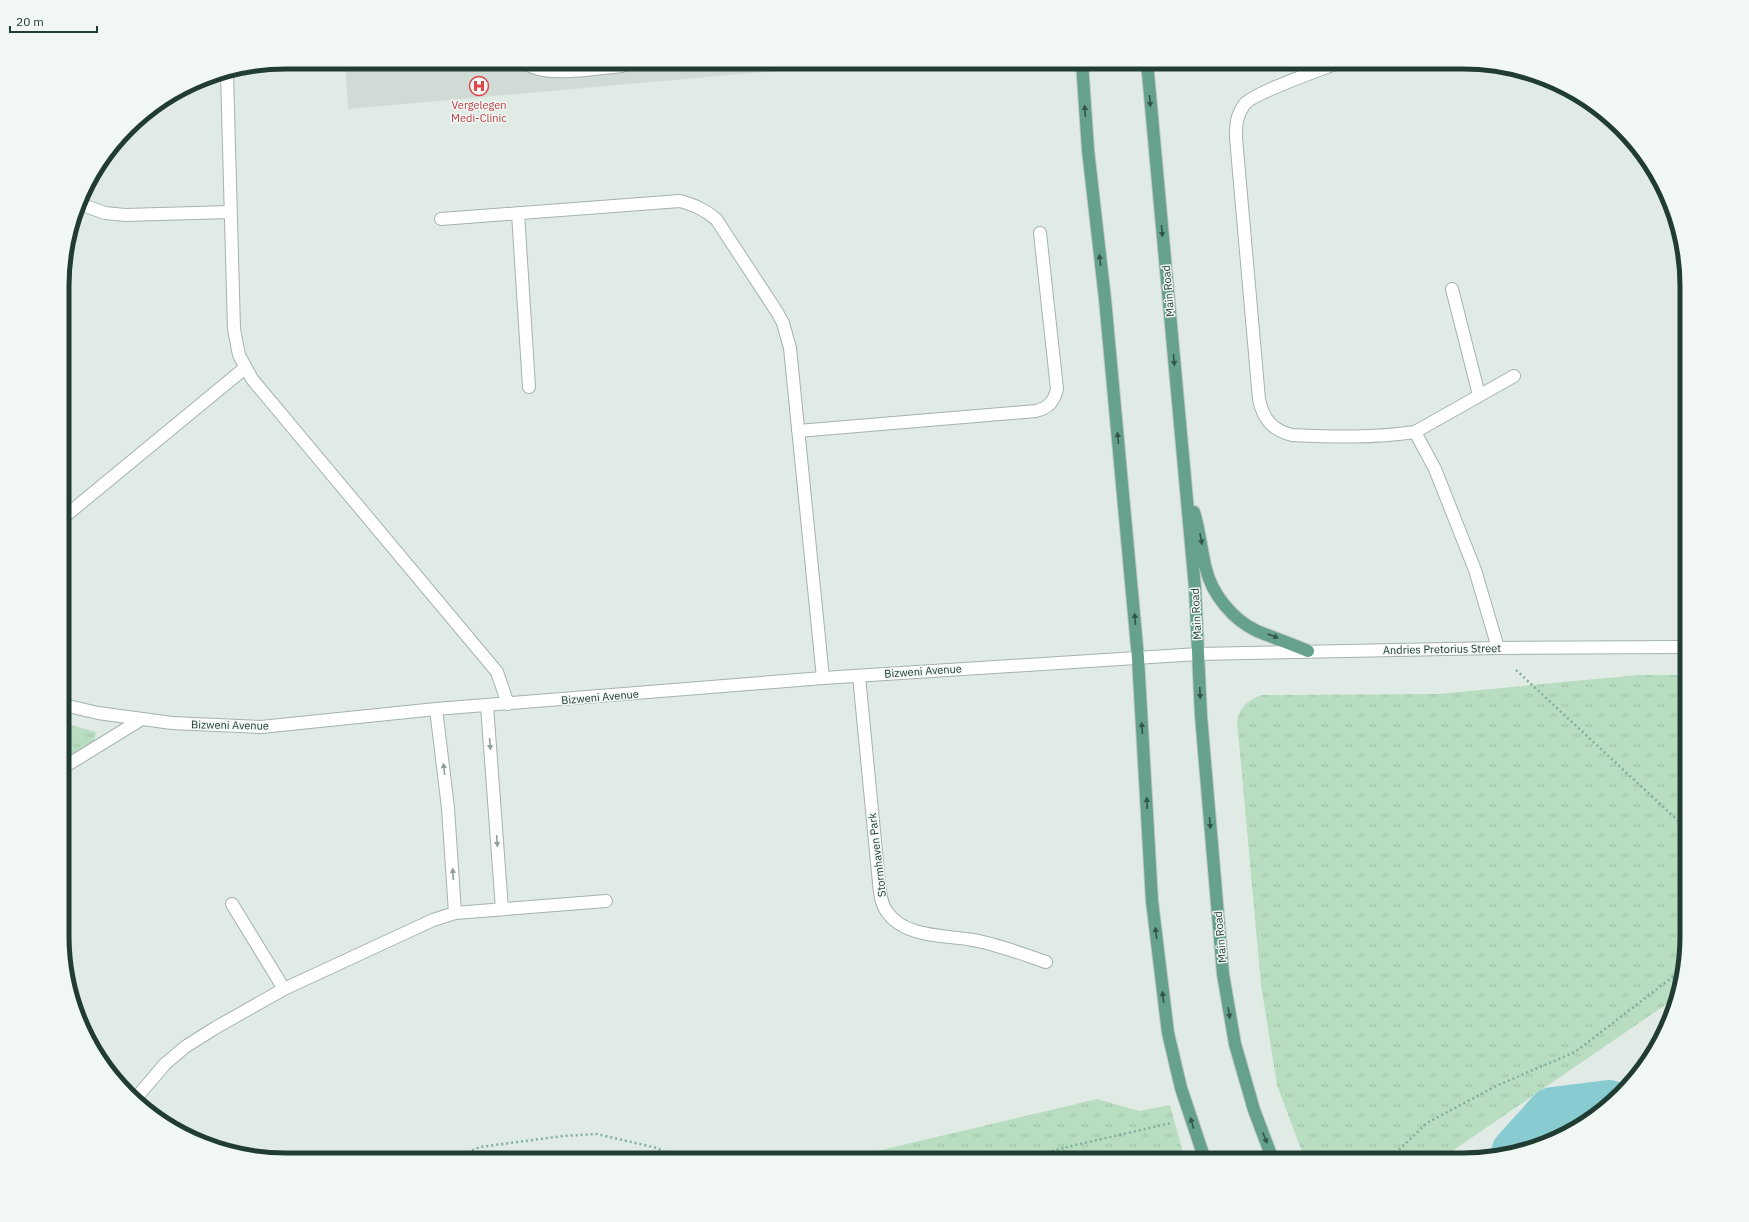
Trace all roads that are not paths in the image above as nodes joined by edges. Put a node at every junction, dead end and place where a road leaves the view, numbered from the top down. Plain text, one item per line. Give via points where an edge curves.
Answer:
1 (536, 69) edge
2 (586, 69) edge
3 (1082, 69) edge
4 (1148, 69) edge
5 (1322, 69) edge
6 (227, 77) edge
7 (85, 206) edge
8 (230, 212) junction
9 (518, 213) junction
10 (441, 218) dead end
11 (1040, 233) dead end
12 (1452, 288) dead end
13 (245, 368) junction
14 (1514, 376) dead end
15 (529, 387) dead end
16 (1479, 395) junction
17 (798, 430) junction
18 (1415, 432) junction
19 (1186, 488) junction
20 (69, 513) edge
21 (1680, 647) edge
22 (1498, 648) junction
23 (1308, 651) junction
24 (1198, 654) junction
25 (1138, 658) junction
26 (858, 676) junction
27 (823, 678) junction
28 (508, 704) junction
29 (69, 706) edge
30 (487, 706) junction
31 (436, 709) junction
32 (142, 719) junction
33 (69, 764) edge
34 (606, 901) dead end
35 (232, 904) dead end
36 (502, 909) junction
37 (455, 913) junction
38 (1046, 962) dead end
39 (284, 989) junction
40 (138, 1095) edge
41 (1202, 1153) edge
42 (1270, 1153) edge

1 - 2 street via 551,72
25 -> 3 main road via 1106,306 1088,150
4 -> 19 main road, Main Road
5 - 18 street via 1267,91 1245,104 1236,119 1261,410 1266,420 1274,427 1292,434 1354,436
6 - 8 street
7 - 8 street via 105,213 125,215
8 - 13 street via 234,329 239,355
9 - 10 street
9 - 15 street
9 - 17 street via 680,201 705,210 716,219 783,323 790,348
11 - 17 street via 1057,389 1052,403 1045,409
12 - 16 street
13 - 20 street
13 - 28 street via 497,672
14 - 16 street
16 - 18 street
17 - 27 street
18 - 22 street via 1438,476 1476,570
19 -> 23 main road via 1196,516 1212,588 1226,606 1256,630
19 - 24 main road, Main Road
21 - 22 street, Andries Pretorius Street
22 - 23 street, Andries Pretorius Street
23 - 24 street, Andries Pretorius Street
24 - 25 street, Bizweni Avenue
24 -> 42 main road, Main Road via 1223,974 1235,1044 1254,1110
25 - 26 street, Bizweni Avenue
41 -> 25 main road via 1181,1088 1168,1033 1152,901
26 - 27 street, Bizweni Avenue
26 - 38 street, Stormhaven Park via 881,900 887,912 908,929 973,940
27 - 28 street, Bizweni Avenue
28 - 30 street, Bizweni Avenue
29 - 32 street, Bizweni Avenue
30 - 31 street, Bizweni Avenue
30 -> 36 street
31 - 32 street, Bizweni Avenue via 261,727 172,724
37 -> 31 street via 448,808
32 - 33 street
34 - 36 street
35 - 39 street
36 - 37 street
37 - 39 street via 433,920
39 - 40 street via 185,1047

